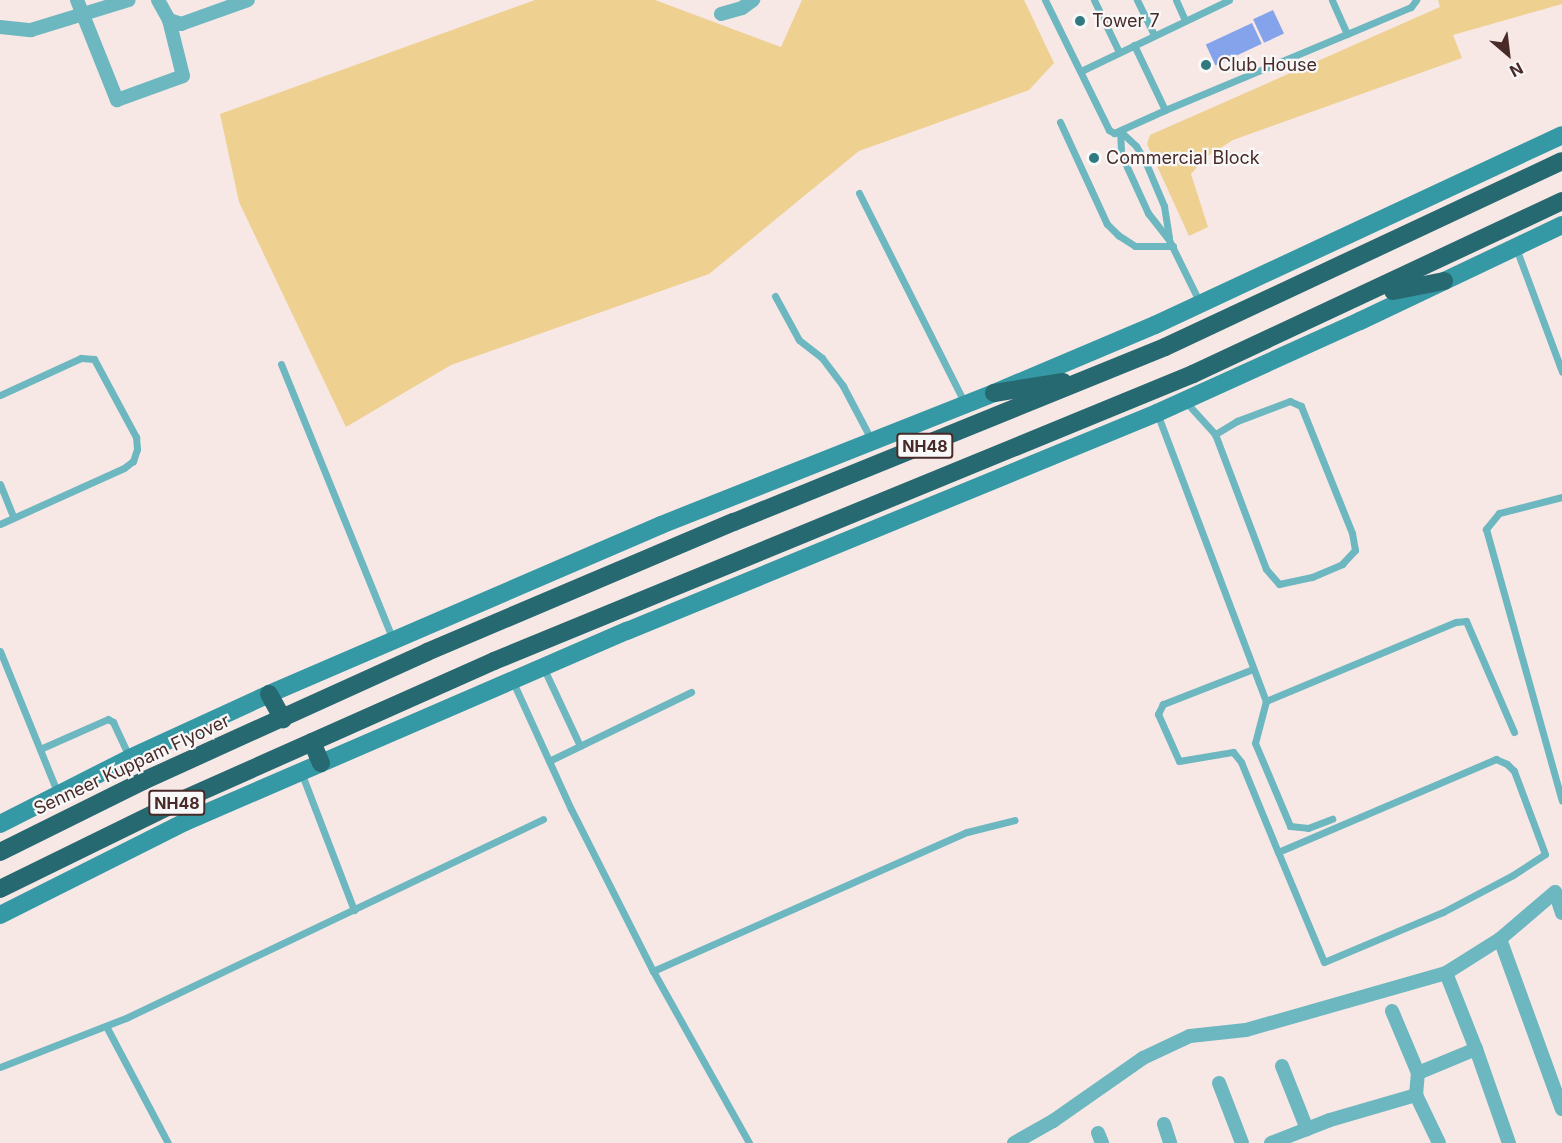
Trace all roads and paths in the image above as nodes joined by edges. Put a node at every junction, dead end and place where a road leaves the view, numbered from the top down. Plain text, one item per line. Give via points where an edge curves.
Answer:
1 (77, 0) edge
2 (129, 0) edge
3 (158, 0) edge
4 (248, 0) edge
5 (753, 0) edge
6 (1045, 0) edge
7 (1094, 0) edge
8 (1137, 0) edge
9 (1176, 0) edge
10 (1229, 0) edge
11 (1332, 0) edge
12 (1416, 0) edge
13 (229, 3) edge
14 (84, 14) junction
15 (721, 14) dead end
16 (169, 20) junction
17 (1185, 20) junction
18 (0, 27) edge
19 (1347, 34) junction
20 (1154, 35) junction
21 (1134, 45) junction
22 (1119, 52) junction
23 (1081, 71) junction
24 (1165, 110) junction
25 (1060, 122) dead end
26 (1120, 131) junction
27 (1562, 135) edge
28 (1562, 161) edge
29 (859, 193) dead end
30 (1562, 201) edge
31 (1562, 225) edge
32 (1171, 243) junction
33 (1516, 247) junction
34 (1444, 281) junction
35 (775, 296) dead end
36 (1200, 304) junction
37 (1315, 318) junction
38 (281, 364) dead end
39 (1115, 368) junction
40 (1562, 372) edge
41 (994, 393) junction
42 (0, 395) edge
43 (1185, 401) junction
44 (965, 405) junction
45 (1157, 413) junction
46 (1215, 434) junction
47 (872, 441) junction
48 (0, 484) edge
49 (1562, 497) edge
50 (13, 517) junction
51 (0, 524) edge
52 (393, 640) junction
53 (0, 651) edge
54 (543, 667) junction
55 (1253, 669) junction
56 (512, 680) junction
57 (691, 692) dead end
58 (269, 694) junction
59 (1266, 701) junction
60 (283, 720) junction
61 (1514, 732) dead end
62 (312, 742) junction
63 (580, 746) junction
64 (40, 749) junction
65 (130, 758) junction
66 (549, 761) junction
67 (321, 763) junction
68 (301, 772) junction
69 (58, 794) junction
70 (1562, 801) edge
71 (543, 819) dead end
72 (1332, 819) dead end
73 (1015, 820) dead end
74 (0, 824) edge
75 (0, 852) edge
76 (1278, 852) junction
77 (0, 889) edge
78 (1558, 889) edge
79 (354, 910) junction
80 (1562, 913) edge
81 (0, 915) edge
82 (1500, 939) junction
83 (652, 971) junction
84 (1446, 973) junction
85 (1392, 1011) dead end
86 (106, 1026) junction
87 (1476, 1049) junction
88 (1282, 1066) dead end
89 (0, 1067) edge
90 (1418, 1073) junction
91 (1219, 1083) dead end
92 (1416, 1095) junction
93 (1562, 1109) edge
94 (1164, 1124) dead end
95 (1307, 1129) junction
96 (1035, 1138) edge
97 (168, 1143) edge
98 (749, 1143) edge
99 (1014, 1143) edge
100 (1170, 1143) edge
101 (1242, 1143) edge
102 (1271, 1143) edge
103 (1439, 1143) edge
104 (1509, 1143) edge

1 - 14 street
2 - 14 street
3 - 16 street
4 - 13 street
5 - 15 street
6 - 23 lane
7 - 22 lane
8 - 20 lane
9 - 17 lane
10 - 17 lane
11 - 19 lane
12 - 19 lane via 1411,7
13 - 16 street via 181,24
14 - 16 street via 117,100 183,76
14 - 18 street via 31,30
17 - 20 lane
19 - 24 lane
20 - 21 lane
21 - 22 lane
21 - 24 lane
22 - 23 lane
23 - 26 lane via 1109,130
24 - 26 lane
25 - 32 lane via 1107,224 1135,246
26 - 32 lane via 1121,152 1127,167 1149,213
26 - 32 lane via 1145,161 1164,206
27 - 36 street
28 - 39 highway, NH48 via 1242,313
29 - 44 lane
30 - 37 highway, NH48
31 - 33 street
32 - 36 lane
33 - 34 street
33 - 40 lane
34 - 37 highway via 1406,287
34 - 43 street
35 - 47 lane via 799,340 822,358 843,386
36 - 41 street
37 - 62 highway, NH48 via 1068,427 605,613
38 - 52 lane
39 - 41 highway via 1063,382
39 - 60 highway, NH48 via 618,570 426,652
41 - 44 street
42 - 50 lane via 81,358 94,359 136,437 133,461 124,468
43 - 45 street
43 - 46 lane
44 - 47 street
45 - 54 street
45 - 55 lane
46 - 46 lane via 1266,569 1279,584 1312,577 1342,564 1355,550 1352,533 1301,406 1290,401 1237,421
47 - 52 street via 651,529
48 - 50 lane
49 - 70 lane via 1499,513 1486,530
50 - 51 lane
52 - 58 street
53 - 64 lane
54 - 56 street
54 - 63 lane
55 - 59 lane
55 - 76 lane via 1163,704 1158,714 1179,761 1233,752 1241,762
56 - 66 lane
56 - 67 street
57 - 63 lane
58 - 60 highway
58 - 65 street
59 - 61 lane via 1466,621
59 - 72 lane via 1255,743 1290,825 1308,828
60 - 75 highway, Senneer Kuppam Flyover / NH48
62 - 67 highway
62 - 77 highway, NH48
63 - 66 lane
64 - 65 lane via 108,719
64 - 69 lane
65 - 69 street
66 - 83 lane
67 - 68 street
68 - 79 lane
68 - 81 street via 184,822
69 - 74 street
71 - 79 lane
73 - 83 lane via 967,832
76 - 76 lane via 1496,759 1514,771 1545,854 1443,912 1324,962
78 - 80 street
78 - 82 street
79 - 86 lane
82 - 84 street
82 - 93 street
83 - 98 lane
84 - 87 street
84 - 96 street via 1246,1030 1190,1036 1143,1058
85 - 90 street
86 - 89 lane
86 - 97 lane
87 - 90 street
87 - 104 street
88 - 95 street
90 - 92 street
91 - 101 street
92 - 95 street
92 - 103 street
94 - 100 street
95 - 102 street
96 - 99 street

